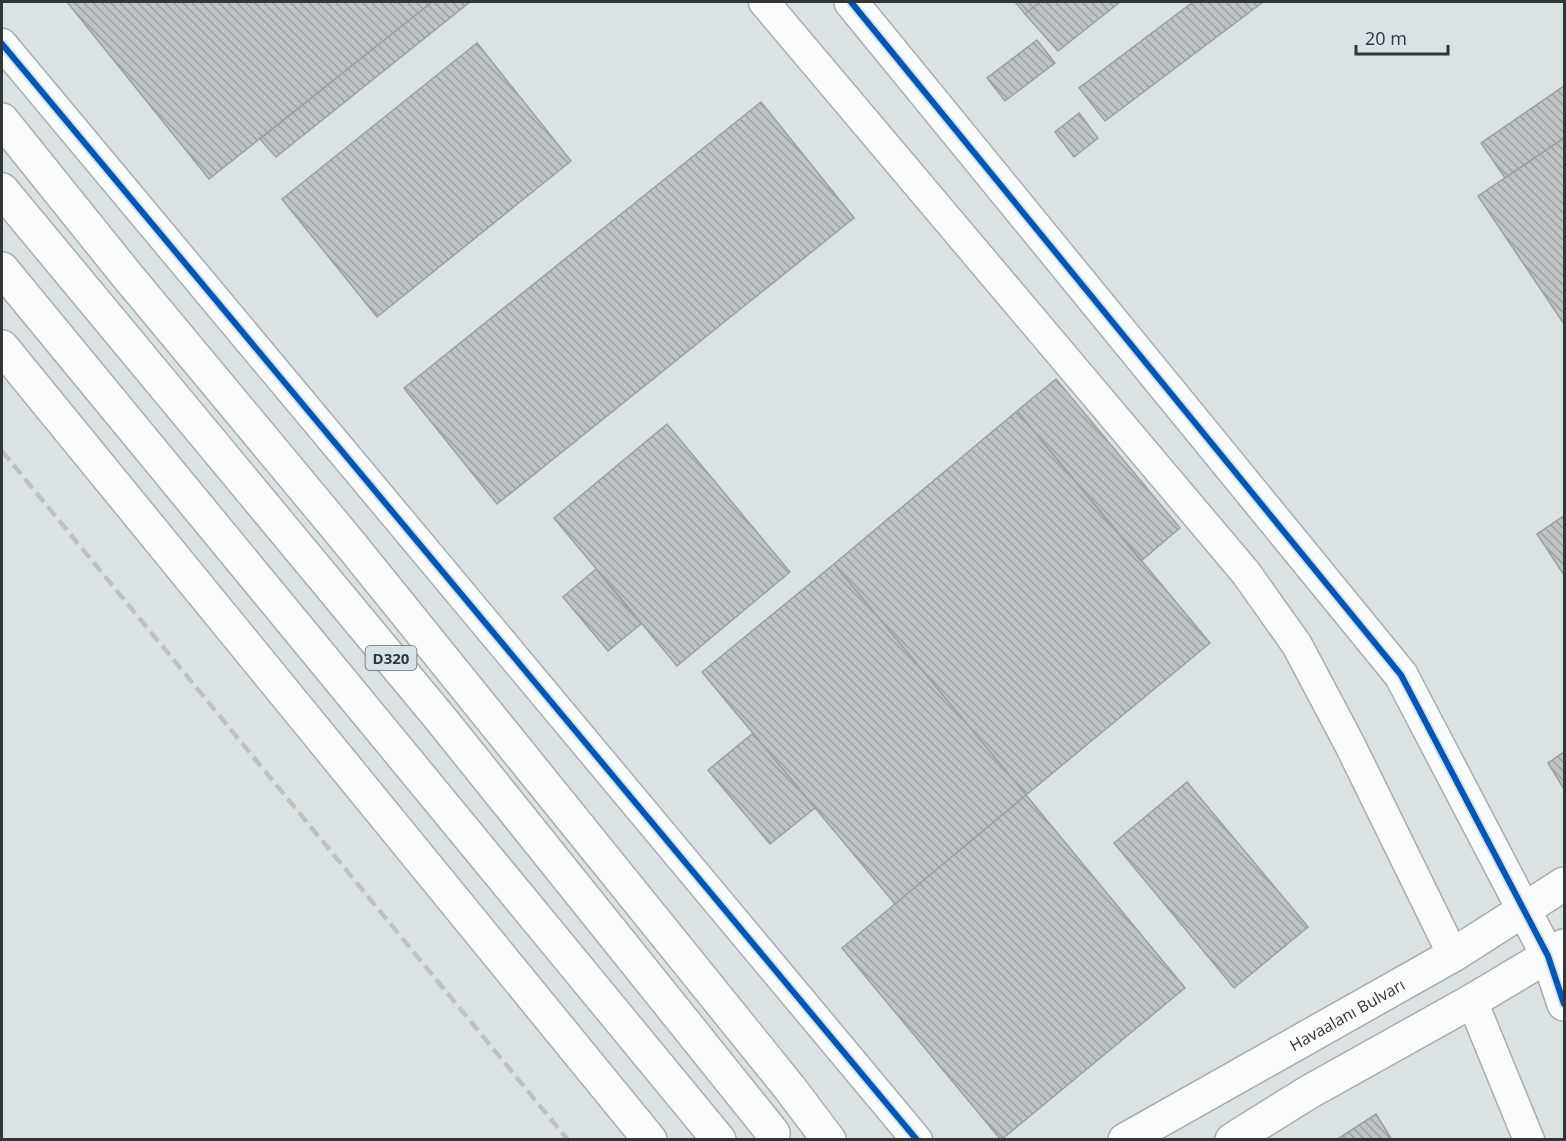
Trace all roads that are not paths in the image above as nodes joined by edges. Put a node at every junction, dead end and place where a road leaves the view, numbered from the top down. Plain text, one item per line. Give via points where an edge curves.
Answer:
1 (764, 2) edge
2 (851, 2) edge
3 (2, 44) edge
4 (2, 120) edge
5 (2, 190) edge
6 (2, 269) edge
7 (2, 347) edge
8 (1564, 884) edge
9 (1524, 910) junction
10 (1556, 951) edge
11 (1453, 955) junction
12 (1472, 1000) junction
13 (1564, 1004) edge
14 (773, 1133) dead end
15 (827, 1138) edge
16 (650, 1140) edge
17 (719, 1140) edge
18 (917, 1140) edge
19 (1125, 1140) edge
20 (1232, 1140) edge
21 (1529, 1140) edge

1 - 11 street via 1246,573 1297,645
2 - 9 main road via 1401,675
3 - 18 street
4 - 15 main road via 782,1077
5 - 14 main road, D320 via 441,718
6 - 17 main road
7 - 16 main road
8 - 9 main road, Havaalanı Bulvarı
9 - 10 main road
9 - 11 main road, Havaalanı Bulvarı
10 - 12 main road
10 - 13 main road
11 - 12 main road
11 - 19 main road, Havaalanı Bulvarı
12 - 20 main road
12 - 21 street

